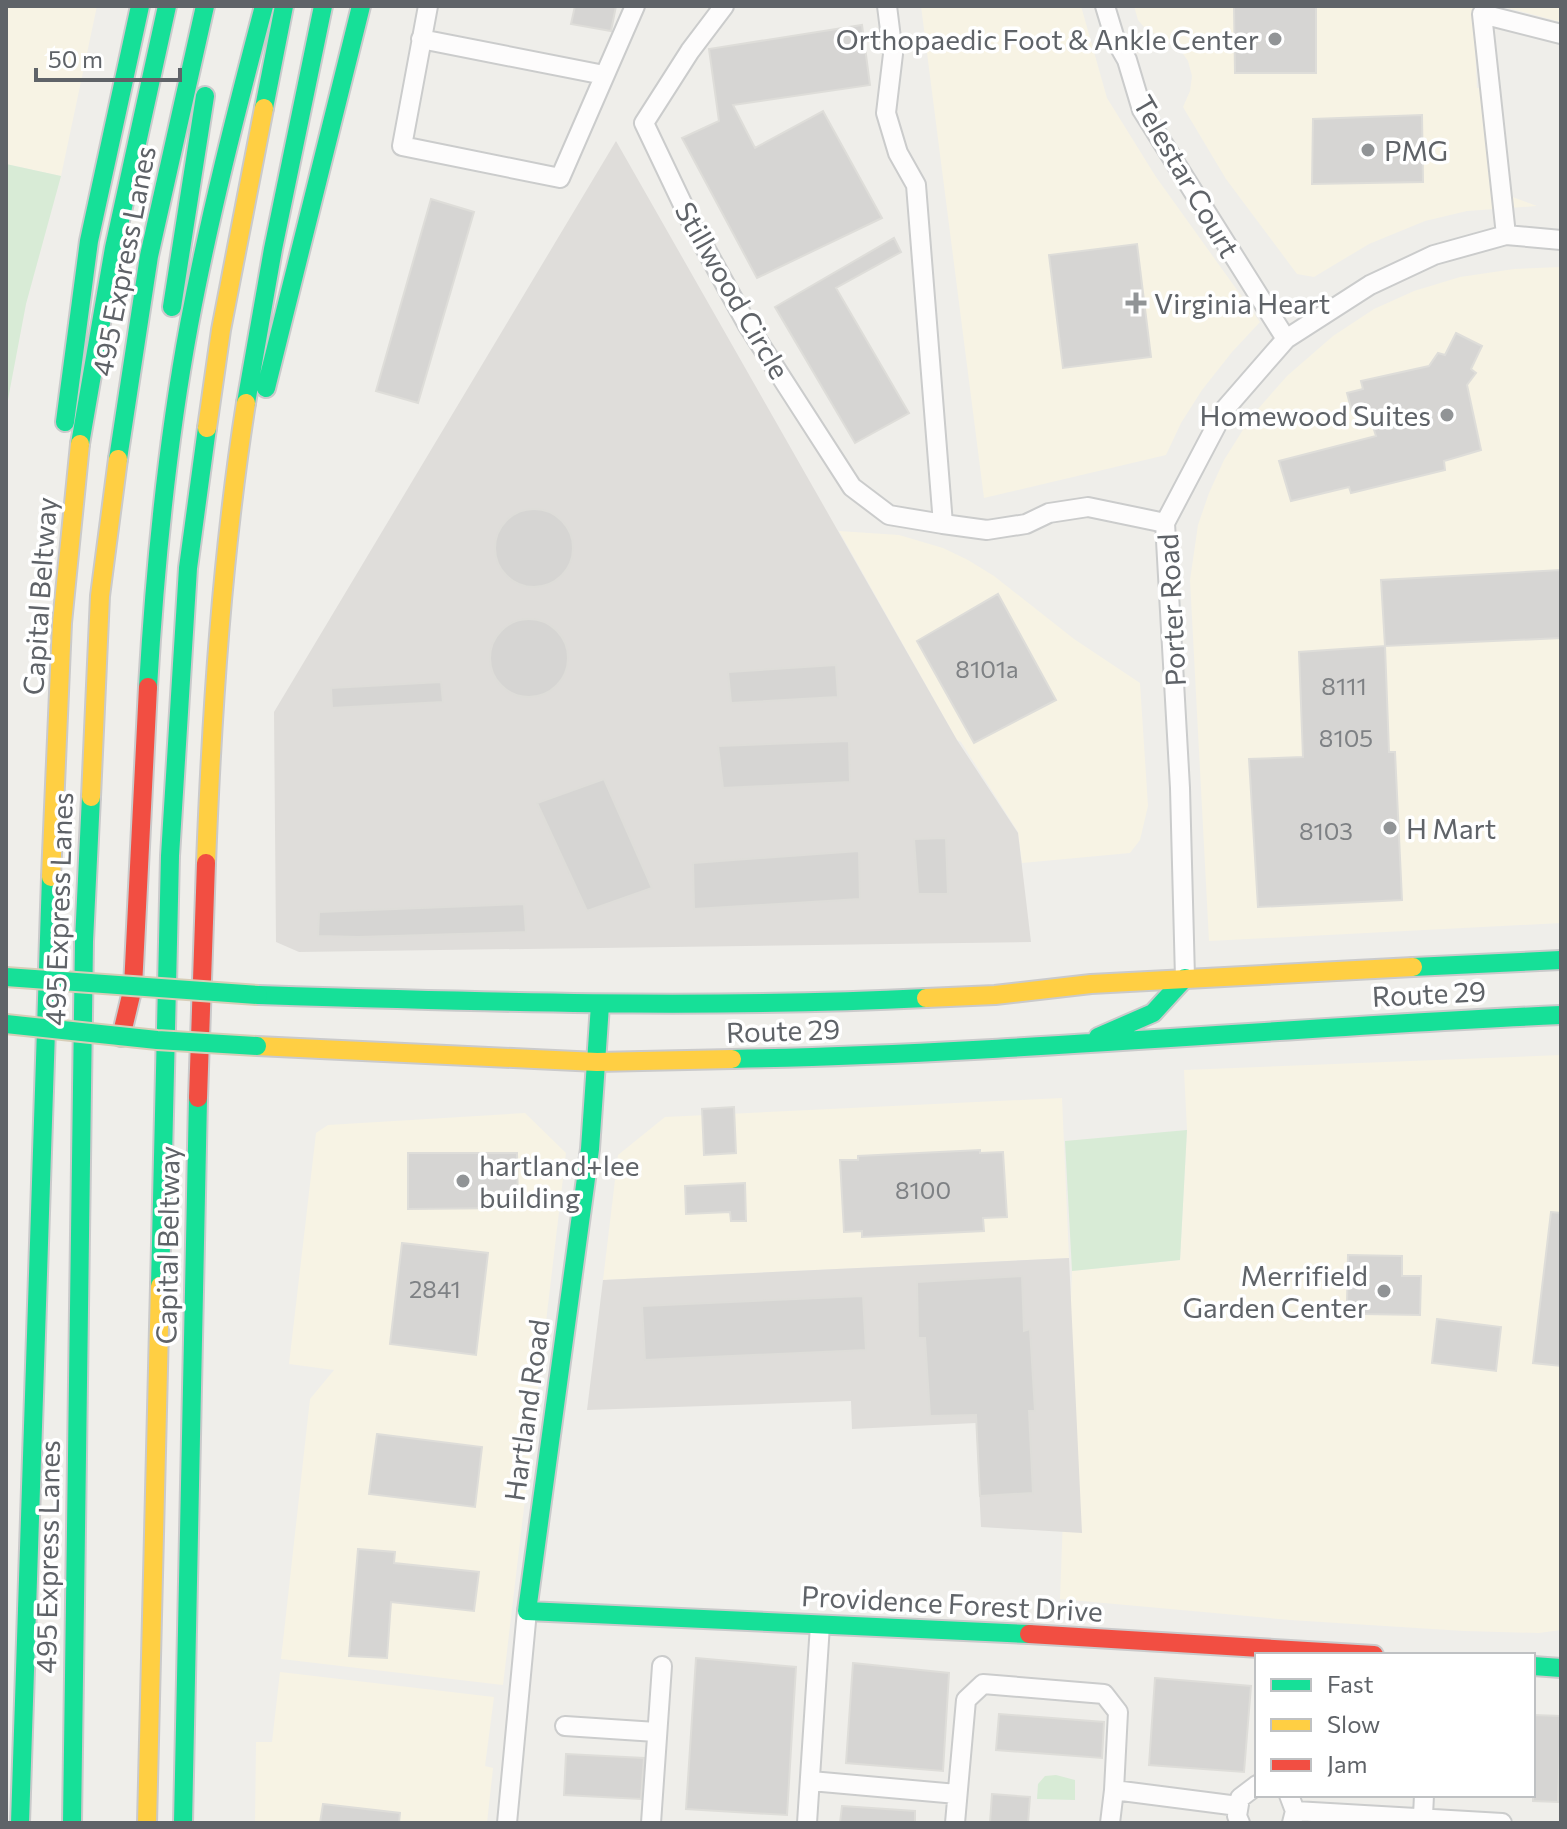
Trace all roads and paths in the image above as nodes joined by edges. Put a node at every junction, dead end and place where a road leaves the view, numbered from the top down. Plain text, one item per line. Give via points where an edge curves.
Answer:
1 (140, 6) edge
2 (167, 6) edge
3 (205, 6) edge
4 (220, 6) edge
5 (264, 6) edge
6 (284, 6) edge
7 (323, 6) edge
8 (361, 6) edge
9 (428, 6) edge
10 (635, 6) edge
11 (724, 6) edge
12 (887, 6) edge
13 (1105, 6) edge
14 (1561, 34) edge
15 (421, 39) junction
16 (604, 75) junction
17 (1506, 235) junction
18 (1561, 240) edge
19 (169, 325) dead end
20 (1286, 339) junction
21 (233, 490) junction
22 (1165, 523) junction
23 (943, 524) junction
24 (60, 661) junction
25 (114, 960) dead end
26 (1561, 960) edge
27 (6, 977) edge
28 (1185, 978) junction
29 (113, 986) junction
30 (133, 987) junction
31 (600, 1005) junction
32 (1561, 1015) edge
33 (6, 1024) edge
34 (121, 1037) junction
35 (1079, 1045) junction
36 (597, 1062) junction
37 (527, 1611) junction
38 (820, 1625) junction
39 (1280, 1652) edge
40 (1311, 1653) edge
41 (662, 1666) dead end
42 (1535, 1666) edge
43 (1561, 1668) edge
44 (565, 1726) dead end
45 (656, 1732) junction
46 (811, 1781) junction
47 (1255, 1786) edge
48 (1114, 1790) junction
49 (957, 1794) junction
50 (1424, 1797) edge
51 (1292, 1810) edge
52 (1239, 1814) edge
53 (1423, 1816) junction
54 (20, 1823) edge
55 (73, 1823) edge
56 (147, 1823) edge
57 (183, 1823) edge
58 (507, 1823) edge
59 (651, 1823) edge
60 (807, 1823) edge
61 (955, 1823) edge
62 (1110, 1823) edge
63 (1502, 1823) edge

1 - 24 main road via 89,241 67,395 58,531
2 - 24 main road, Capital Beltway via 94,365 74,492
3 - 55 main road, 495 Express Lanes via 149,256 100,596 84,941
4 - 19 main road
5 - 30 main road via 207,233 179,386 150,628
6 - 56 main road via 221,330 188,568 170,856
7 - 21 main road, Capital Beltway via 261,310
8 - 21 main road via 274,362
9 - 15 street
10 - 16 street
11 - 23 street, Stillwood Circle via 644,123 747,324 852,487 889,515
12 - 23 street via 893,54 886,113 898,153 916,185
13 - 20 street, Telestar Court via 1142,110
14 - 17 street via 1482,14
15 - 16 street
15 - 16 street via 402,146 560,178
17 - 18 street, Porter Road
17 - 20 street, Porter Road via 1434,255 1370,285
20 - 22 street, Porter Road via 1225,409
21 - 57 main road, Capital Beltway via 209,759
22 - 23 street, Stillwood Circle via 1088,507 987,530
22 - 28 street, Porter Road
24 - 54 main road, Capital Beltway
25 - 29 main road
26 - 28 main road, Route 29
27 - 29 main road, Route 29, bridge
28 - 31 main road, Route 29 via 805,1004
28 - 35 main road via 1153,1013
29 - 30 main road, Route 29, bridge
29 - 34 main road
30 - 31 main road, Route 29, bridge
30 - 34 main road
31 - 36 main road, Hartland Road
32 - 35 main road, Route 29
33 - 34 main road, Route 29, bridge
34 - 36 main road, Route 29, bridge
35 - 36 main road, Route 29
36 - 37 main road, Hartland Road via 590,1149
37 - 38 main road, Providence Forest Drive
37 - 58 street, Hartland Road
38 - 39 main road, Providence Forest Drive
38 - 46 street
39 - 40 main road, Providence Forest Drive
41 - 45 street
42 - 43 main road
44 - 45 street
45 - 59 street
46 - 49 street
46 - 60 street
47 - 52 street via 1245,1791
48 - 49 street via 1118,1712 1104,1694 983,1684 966,1700
48 - 52 street
48 - 62 street
49 - 61 street
50 - 53 street
51 - 53 street
53 - 63 street

